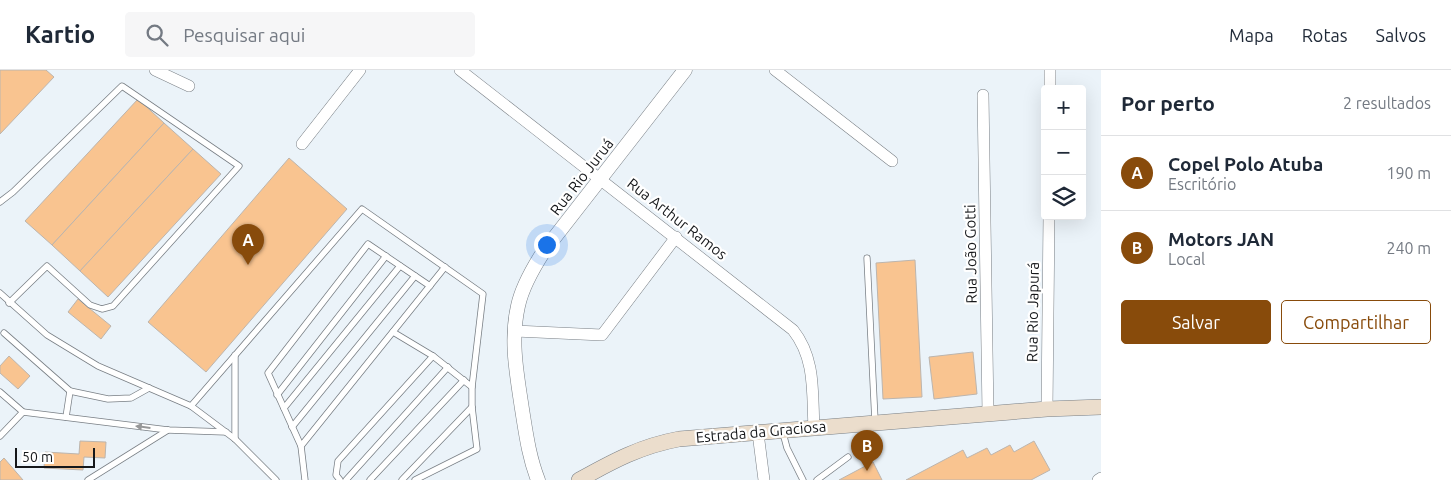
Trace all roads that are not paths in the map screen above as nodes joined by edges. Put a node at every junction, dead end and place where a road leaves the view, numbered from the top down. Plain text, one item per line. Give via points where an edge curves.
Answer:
1 (155, 70) edge
2 (360, 70) edge
3 (460, 70) edge
4 (685, 70) edge
5 (775, 70) edge
6 (1050, 70) edge
7 (1050, 85) edge
8 (189, 86) dead end
9 (983, 95) dead end
10 (302, 144) dead end
11 (892, 162) dead end
12 (600, 179) junction
13 (0, 202) edge
14 (1049, 220) edge
15 (676, 238) junction
16 (386, 256) junction
17 (867, 258) dead end
18 (400, 266) junction
19 (445, 268) junction
20 (415, 276) junction
21 (430, 286) junction
22 (0, 293) edge
23 (9, 302) junction
24 (515, 331) junction
25 (393, 332) junction
26 (4, 333) dead end
27 (235, 355) junction
28 (433, 356) junction
29 (448, 367) junction
30 (464, 380) junction
31 (472, 387) junction
32 (149, 388) junction
33 (70, 391) junction
34 (0, 392) edge
35 (278, 394) junction
36 (191, 406) junction
37 (472, 407) junction
38 (1101, 407) edge
39 (284, 408) junction
40 (1047, 408) junction
41 (23, 412) junction
42 (988, 413) junction
43 (66, 418) junction
44 (875, 423) junction
45 (292, 427) junction
46 (814, 428) junction
47 (168, 430) junction
48 (782, 431) junction
49 (226, 432) junction
50 (758, 433) junction
51 (0, 436) edge
52 (235, 440) junction
53 (301, 446) junction
54 (848, 457) dead end
55 (530, 459) junction
56 (1101, 478) edge
57 (86, 480) edge
58 (276, 480) edge
59 (305, 480) edge
60 (340, 480) edge
61 (346, 480) edge
62 (370, 480) edge
63 (402, 480) edge
64 (415, 480) edge
65 (528, 480) edge
66 (538, 480) edge
67 (579, 480) edge
68 (764, 480) edge
69 (804, 480) edge
70 (816, 480) edge
71 (1098, 480) edge

1 - 8 street
2 - 10 street
3 - 12 street, Rua Arthur Ramos
4 - 12 street, Rua Rio Juruá
5 - 11 street
6 - 7 street
9 - 42 street, Rua João Gotti
12 - 15 street, Rua Arthur Ramos
12 - 24 street, Rua Rio Juruá via 533,269 518,305
13 - 23 lane via 122,86 239,166 113,306 102,309 90,305 46,266
14 - 40 street, Rua Rio Japurá
15 - 24 street via 602,336
15 - 46 street, Rua Arthur Ramos via 783,321 802,341 811,367
16 - 18 lane
16 - 35 lane
16 - 35 lane via 368,244 268,374
17 - 44 lane
18 - 20 lane
18 - 39 lane
19 - 21 lane
19 - 27 lane via 362,209
19 - 31 lane via 483,294
20 - 21 lane
20 - 45 lane
21 - 25 lane
22 - 23 lane
23 - 32 lane via 47,335 98,366
24 - 55 street, Rua Rio Juruá via 515,365
25 - 28 lane
25 - 53 lane
26 - 33 lane
27 - 36 lane
27 - 52 lane
28 - 29 lane
28 - 60 lane via 338,461 336,475
29 - 30 lane
29 - 61 lane
30 - 31 lane
30 - 62 lane
31 - 37 lane
32 - 33 lane via 131,398 108,399
32 - 36 lane
33 - 43 lane
34 - 41 lane
35 - 39 lane
36 - 49 lane
37 - 63 lane
37 - 64 lane via 476,449
38 - 40 main road, Estrada da Graciosa
39 - 45 lane
40 - 42 main road, Estrada da Graciosa
41 - 43 lane
41 - 51 lane
42 - 44 main road, Estrada da Graciosa
47 -> 43 lane
44 - 46 main road, Estrada da Graciosa
45 - 53 lane
46 - 48 main road, Estrada da Graciosa
47 - 49 lane
47 - 57 lane
48 - 50 main road, Estrada da Graciosa
48 - 69 lane
49 - 52 lane
50 - 67 main road, Estrada da Graciosa via 662,442 632,452
50 - 68 street
52 - 58 lane
53 - 59 lane
54 - 70 lane
55 - 65 street, Rua Rio Juruá
55 - 66 street, Rua Rio Juruá
56 - 71 street

